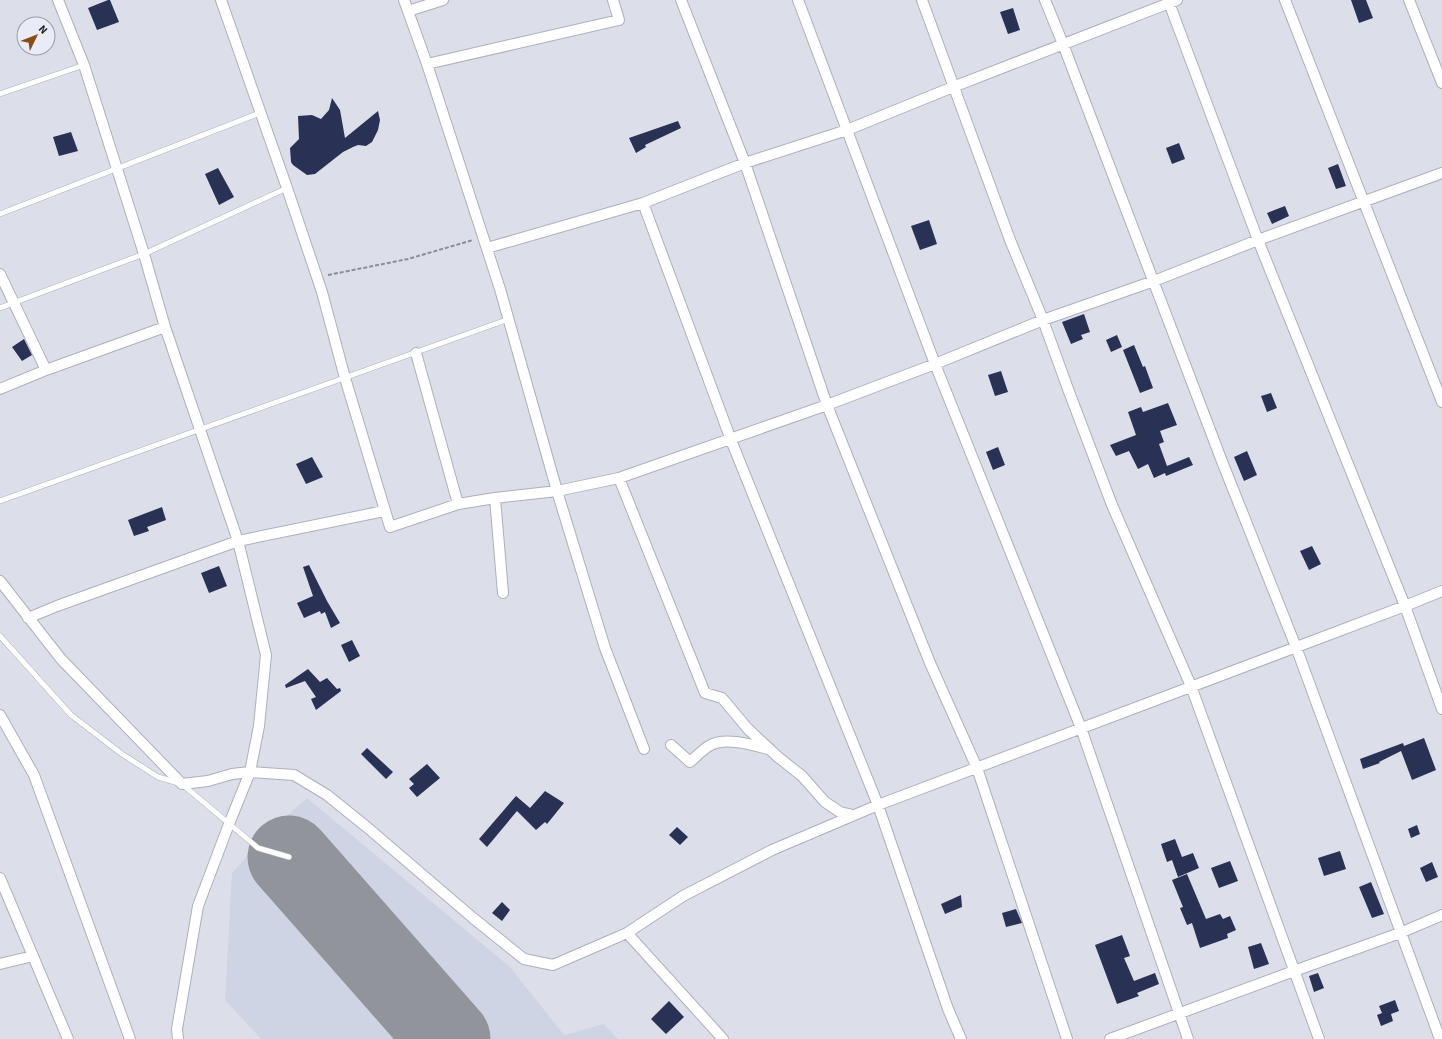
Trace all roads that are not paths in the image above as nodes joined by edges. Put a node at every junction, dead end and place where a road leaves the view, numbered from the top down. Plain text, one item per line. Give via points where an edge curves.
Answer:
1 (58, 0) edge
2 (221, 0) edge
3 (404, 0) edge
4 (443, 0) edge
5 (613, 0) edge
6 (681, 0) edge
7 (798, 0) edge
8 (922, 0) edge
9 (1045, 0) edge
10 (1285, 0) edge
11 (1409, 0) edge
12 (1171, 1) edge
13 (408, 11) junction
14 (1063, 44) junction
15 (427, 64) junction
16 (84, 65) junction
17 (1442, 83) edge
18 (953, 87) junction
19 (0, 94) edge
20 (260, 113) junction
21 (847, 130) junction
22 (745, 163) junction
23 (116, 169) junction
24 (1442, 173) edge
25 (287, 188) junction
26 (1363, 201) junction
27 (643, 202) junction
28 (0, 214) edge
29 (1258, 240) junction
30 (487, 248) junction
31 (144, 254) junction
32 (0, 274) edge
33 (1154, 281) junction
34 (14, 303) junction
35 (0, 308) edge
36 (509, 319) junction
37 (1043, 320) junction
38 (165, 327) junction
39 (416, 353) junction
40 (935, 364) junction
41 (46, 370) junction
42 (345, 378) junction
43 (0, 389) edge
44 (1442, 402) edge
45 (827, 406) junction
46 (201, 430) junction
47 (731, 440) junction
48 (619, 478) junction
49 (557, 491) junction
50 (494, 498) junction
51 (0, 501) edge
52 (458, 504) junction
53 (384, 511) junction
54 (238, 541) junction
55 (0, 581) edge
56 (1442, 591) edge
57 (503, 593) dead end
58 (1405, 606) junction
59 (28, 618) junction
60 (0, 636) edge
61 (1296, 647) junction
62 (1191, 686) junction
63 (1442, 709) edge
64 (0, 715) edge
65 (1081, 728) junction
66 (671, 745) dead end
67 (644, 749) dead end
68 (770, 750) junction
69 (977, 768) junction
70 (250, 772) junction
71 (182, 784) junction
72 (878, 805) junction
73 (853, 815) junction
74 (229, 824) junction
75 (289, 858) dead end
76 (0, 878) edge
77 (1442, 915) edge
78 (626, 933) junction
79 (1400, 933) junction
80 (33, 956) junction
81 (0, 964) edge
82 (1294, 970) junction
83 (1179, 1014) junction
84 (68, 1039) edge
85 (130, 1039) edge
86 (178, 1039) edge
87 (723, 1039) edge
88 (961, 1039) edge
89 (1067, 1039) edge
90 (1110, 1039) edge
91 (1188, 1039) edge
92 (1319, 1039) edge
93 (1440, 1039) edge

1 - 16 street
2 - 20 street
3 - 13 street
4 - 13 street
5 - 15 street via 619,20
6 - 22 street
7 - 21 street
8 - 18 street
9 - 14 street
10 - 26 street
11 - 17 street
12 - 14 street
12 - 29 street
13 - 15 street
14 - 18 street
14 - 33 street
15 - 30 street
16 - 19 lane
16 - 23 street
18 - 21 street
18 - 37 street
20 - 23 lane
20 - 25 street
21 - 22 street
21 - 40 street
22 - 27 street
22 - 45 street
23 - 28 lane
23 - 31 street
24 - 26 street
25 - 31 lane
25 - 42 street via 317,278
26 - 29 street
26 - 44 street
27 - 30 street
27 - 47 street
29 - 33 street
29 - 58 street
30 - 36 street
31 - 34 lane
31 - 38 street
32 - 34 street
33 - 37 street
33 - 61 street
34 - 35 lane
34 - 41 street
36 - 39 lane
36 - 49 street
37 - 40 street
37 - 62 street via 1112,505
38 - 41 street
38 - 46 street
39 - 42 lane
39 - 52 street
40 - 45 street
40 - 65 street
41 - 43 street
42 - 46 lane
42 - 53 street
45 - 47 street
45 - 69 street via 930,663
46 - 51 lane
46 - 54 street
47 - 48 street
47 - 72 street
48 - 49 street
48 - 68 street via 705,694 722,698
49 - 50 street
49 - 67 street via 605,648
50 - 52 street
50 - 57 street
52 - 53 street via 390,528
53 - 54 street
54 - 59 street
54 - 70 street via 266,655 259,726
55 - 59 street
56 - 58 street
58 - 61 street
58 - 63 street
59 - 71 street via 61,659
60 - 71 lane via 71,715 122,754 158,777
61 - 62 street
61 - 79 street
62 - 65 street
62 - 82 street
64 - 85 street via 34,775
65 - 69 street
65 - 83 street
66 - 68 street via 690,762 710,744 728,741 744,742
68 - 73 street via 802,776 825,802 840,812
69 - 72 street
69 - 89 street
70 - 71 street
70 - 74 street
70 - 78 street via 294,775 326,795 524,959 553,965
71 - 74 lane
72 - 73 street
72 - 88 street via 948,1009
73 - 78 street via 772,850 683,896
74 - 75 lane via 258,848
74 - 86 street via 198,906 177,1029
76 - 80 street
77 - 79 street
78 - 87 street
79 - 82 street
79 - 93 street
80 - 81 street
80 - 84 street
82 - 83 street
82 - 92 street
83 - 90 street
83 - 91 street

